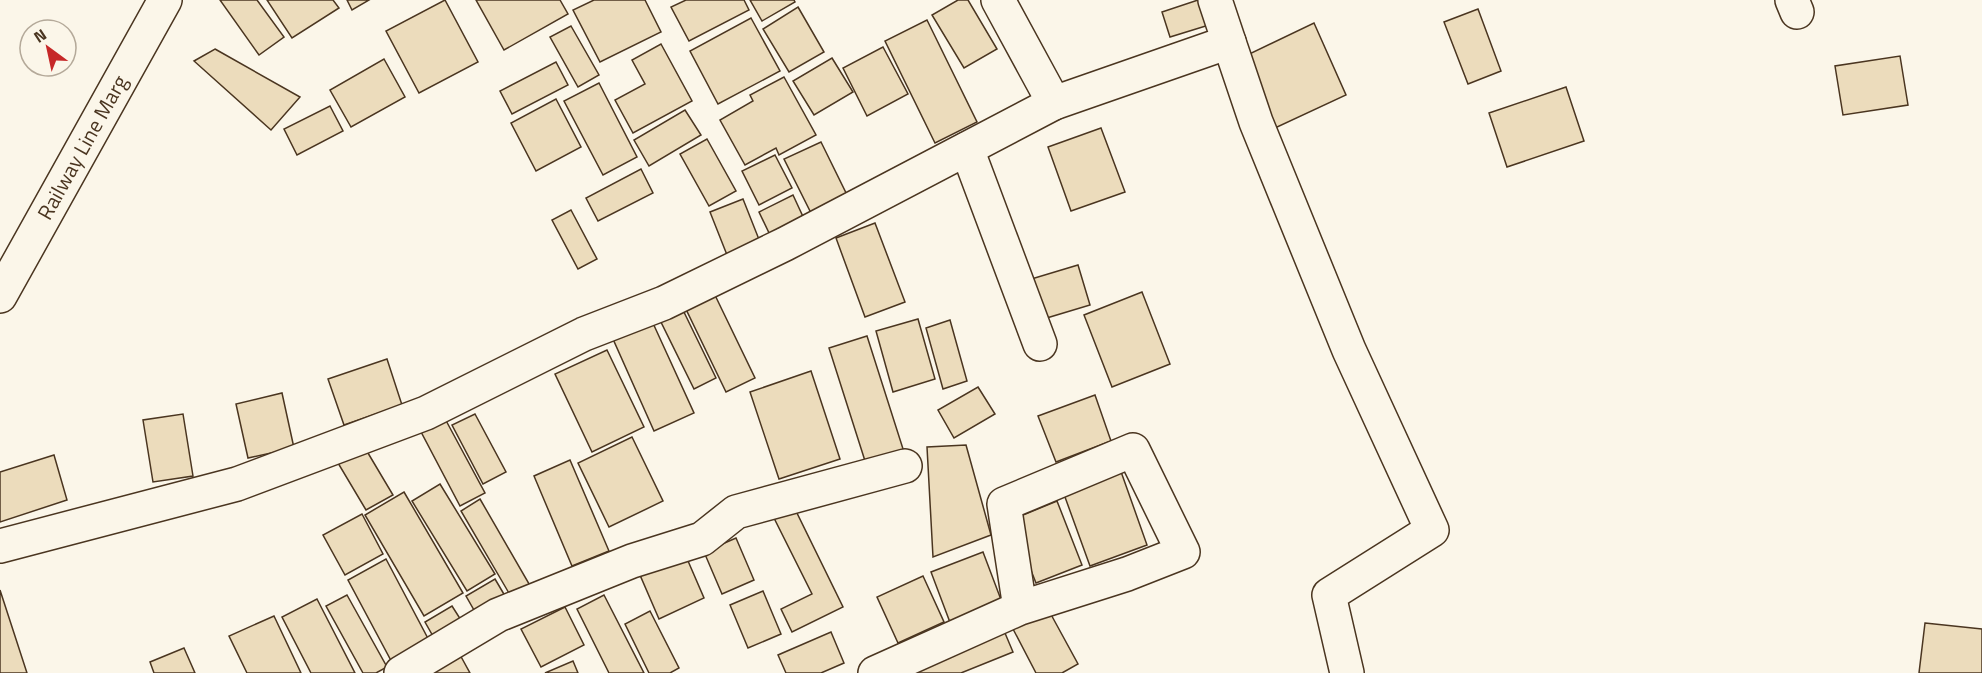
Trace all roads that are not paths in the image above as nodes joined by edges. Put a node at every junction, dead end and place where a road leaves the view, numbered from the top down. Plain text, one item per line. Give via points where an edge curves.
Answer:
1 (165, 0) edge
2 (998, 0) edge
3 (1215, 0) edge
4 (1229, 42) junction
5 (1054, 103) junction
6 (967, 149) junction
7 (0, 296) edge
8 (1040, 344) dead end
9 (905, 466) dead end
10 (0, 546) edge
11 (1020, 609) junction
12 (401, 673) edge
13 (875, 673) edge
14 (1347, 673) edge

1 - 7 street, Railway Line Marg
2 - 5 street
3 - 4 street
4 - 5 street
4 - 14 street via 1256,122 1349,350 1432,530 1329,595
5 - 6 street
6 - 8 street
6 - 10 street via 785,244 664,303 584,334 426,413 237,484
9 - 12 street via 736,512 702,539 632,561 498,615
11 - 11 street via 1183,552 1133,450 1004,504
11 - 13 street

